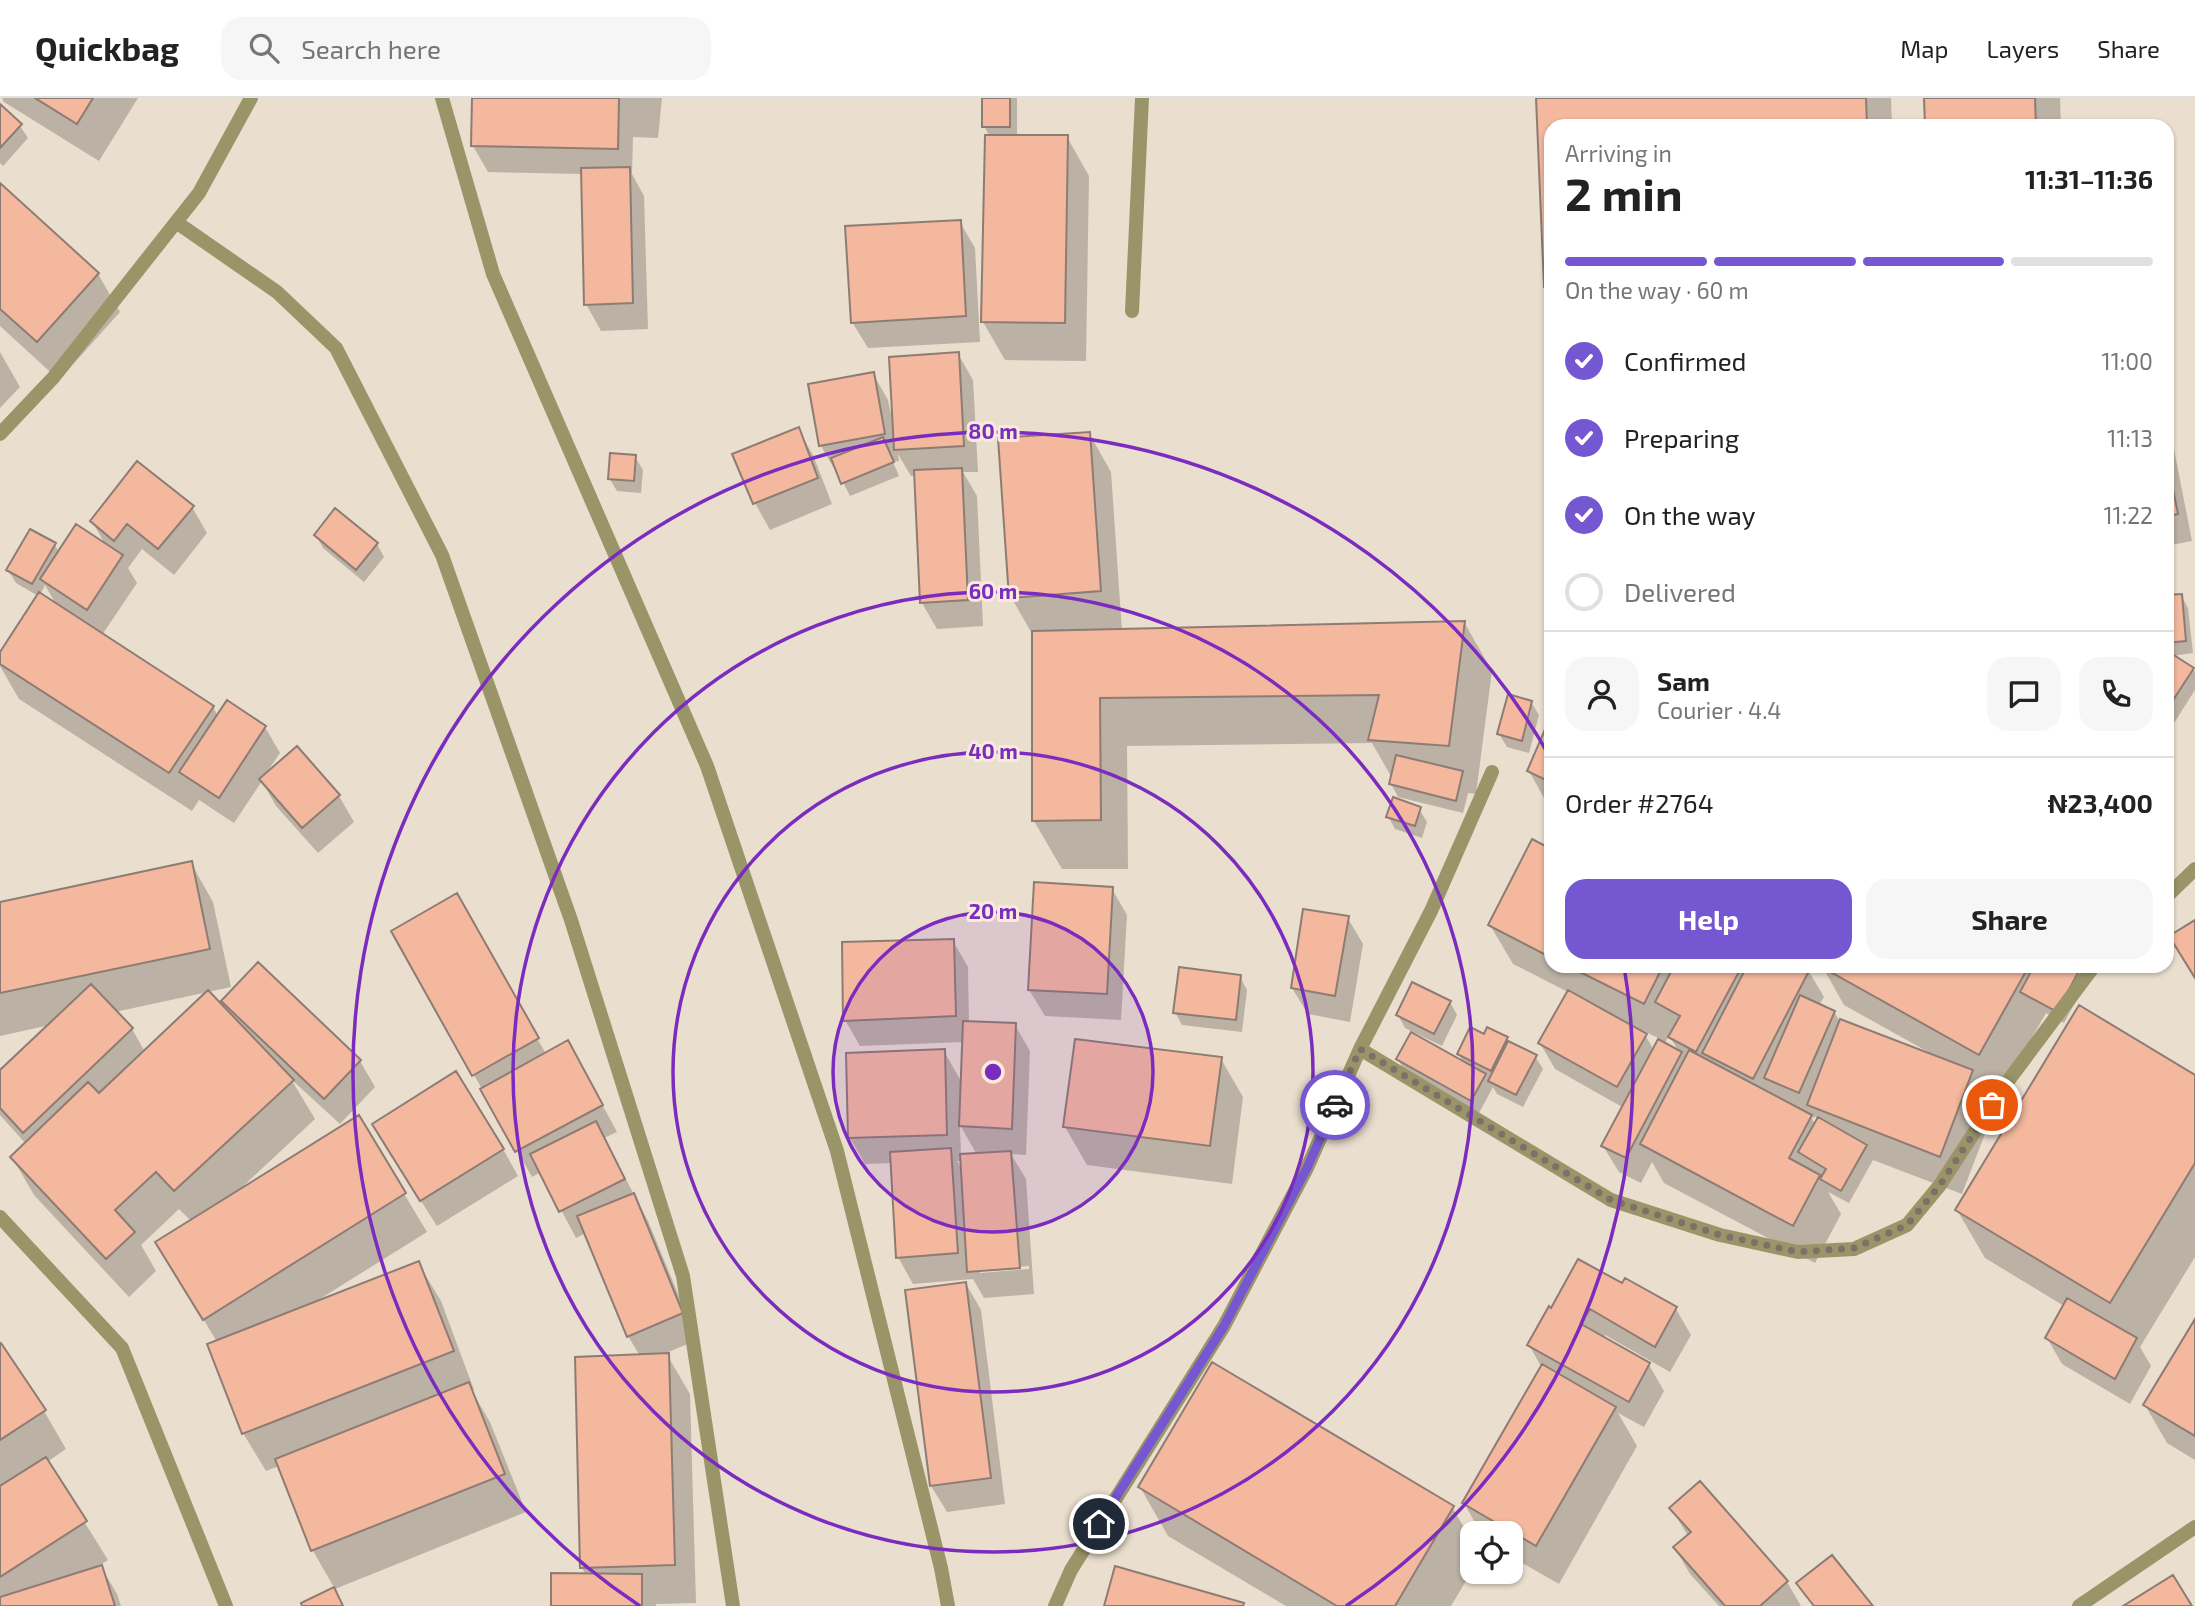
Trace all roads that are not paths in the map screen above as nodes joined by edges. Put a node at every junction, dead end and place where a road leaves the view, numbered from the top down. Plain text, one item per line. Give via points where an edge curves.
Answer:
1 (251, 98) edge
2 (442, 98) edge
3 (1142, 98) edge
4 (176, 222) junction
5 (1132, 311) dead end
6 (0, 434) edge
7 (1492, 772) dead end
8 (2195, 869) edge
9 (2174, 889) edge
10 (2089, 973) edge
11 (1360, 1049) junction
12 (0, 1217) edge
13 (2195, 1527) edge
14 (226, 1606) edge
15 (733, 1606) edge
16 (948, 1606) edge
17 (1055, 1606) edge
18 (2079, 1606) edge

1 - 4 street via 199,193
2 - 16 street via 493,274 707,766 837,1152
3 - 5 street
4 - 6 street via 53,378
4 - 15 street via 277,292 336,348 442,555 571,920 682,1276
7 - 11 street via 1431,911
8 - 9 street
10 - 11 street via 1907,1225 1854,1248 1798,1252 1720,1235 1611,1200
11 - 17 street via 1307,1168 1224,1326 1071,1570
12 - 14 street via 122,1348
13 - 18 street

